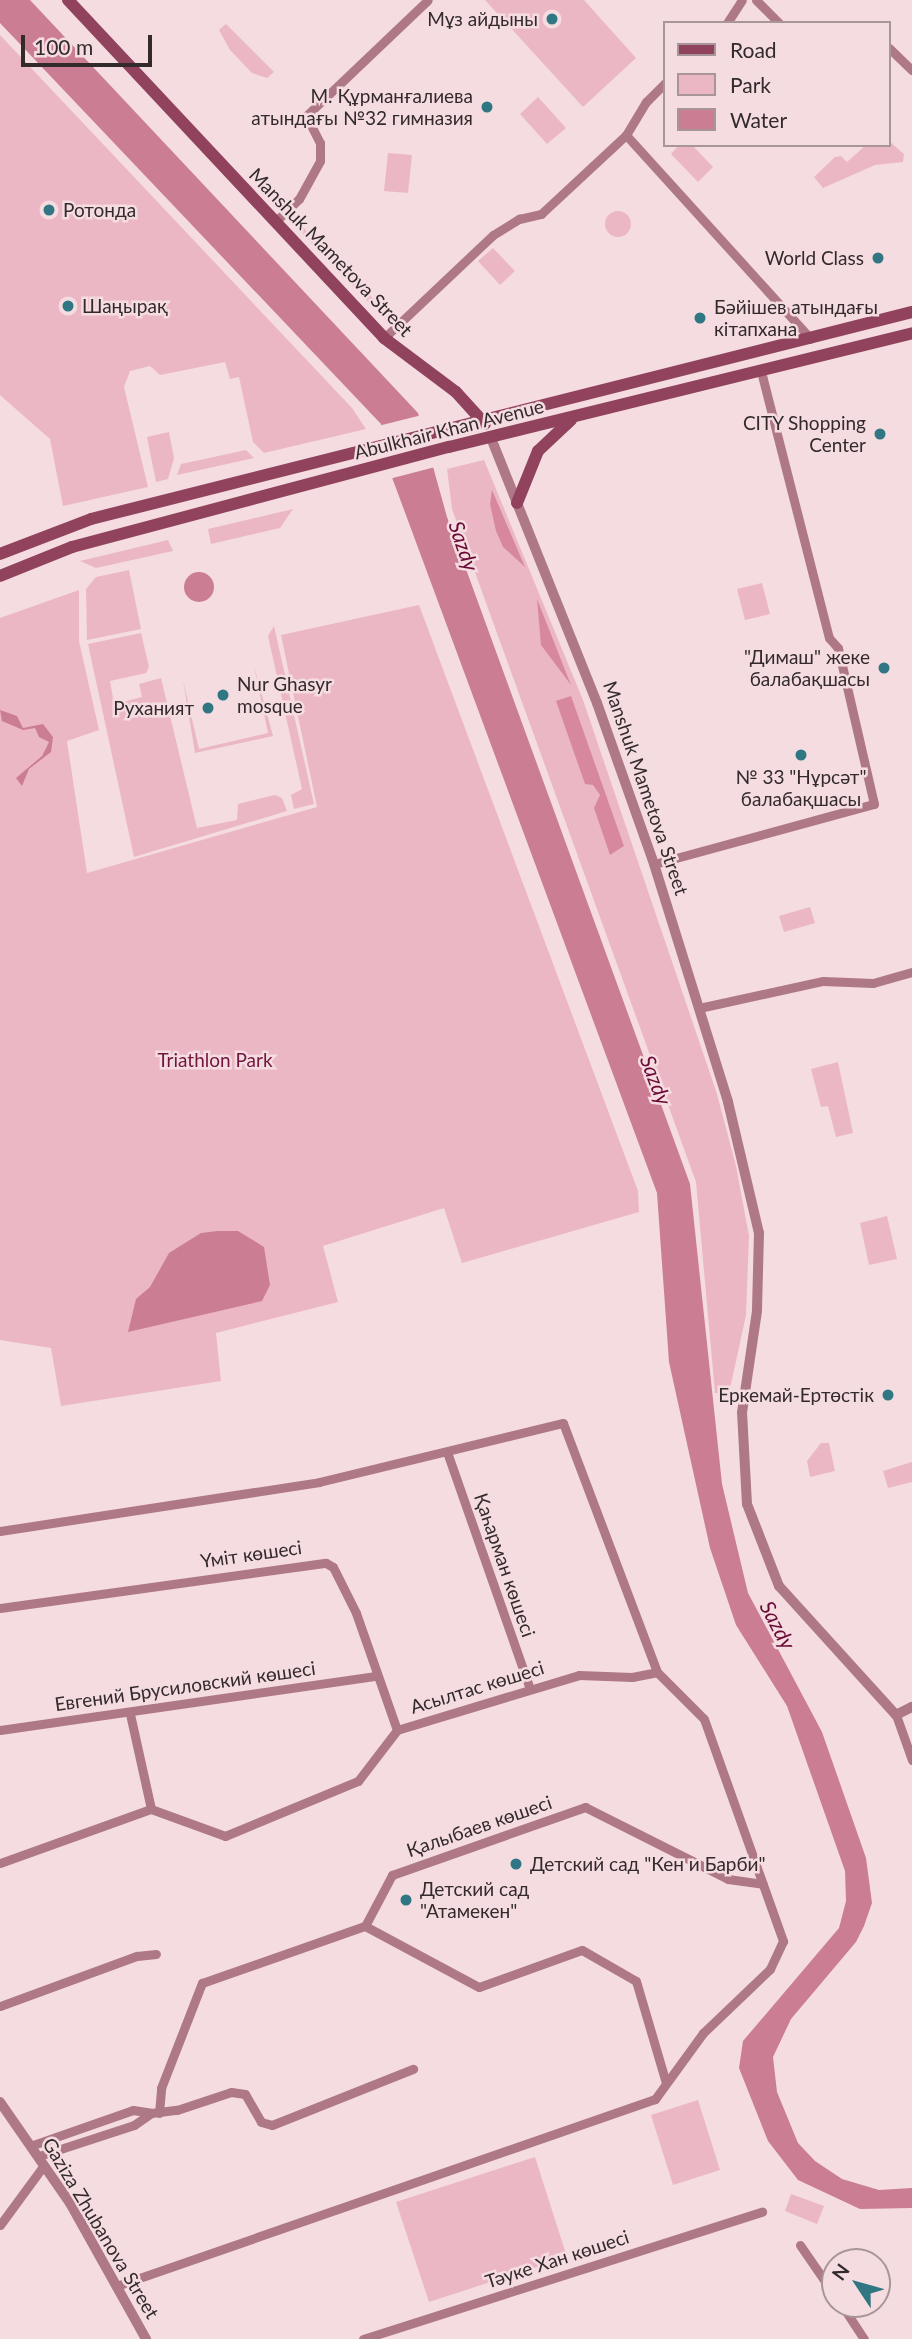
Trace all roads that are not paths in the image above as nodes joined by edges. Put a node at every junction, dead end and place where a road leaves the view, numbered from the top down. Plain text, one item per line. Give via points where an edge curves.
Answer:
1 (68, 0) edge
2 (428, 0) edge
3 (742, 0) edge
4 (756, 0) edge
5 (728, 21) edge
6 (777, 21) edge
7 (891, 50) edge
8 (912, 69) edge
9 (664, 84) edge
10 (626, 135) junction
11 (275, 222) junction
12 (912, 312) edge
13 (912, 333) edge
14 (384, 338) junction
15 (811, 339) junction
16 (761, 371) junction
17 (678, 373) junction
18 (681, 391) junction
19 (589, 394) junction
20 (594, 413) junction
21 (573, 418) junction
22 (484, 421) junction
23 (491, 438) junction
24 (266, 476) junction
25 (517, 503) junction
26 (233, 506) junction
27 (92, 519) junction
28 (72, 547) junction
29 (0, 554) edge
30 (0, 576) edge
31 (654, 864) junction
32 (912, 972) edge
33 (699, 1008) junction
34 (447, 1452) junction
35 (0, 1531) edge
36 (0, 1608) edge
37 (657, 1672) junction
38 (374, 1676) junction
39 (530, 1689) junction
40 (912, 1707) edge
41 (130, 1714) junction
42 (897, 1715) junction
43 (0, 1730) edge
44 (397, 1730) junction
45 (912, 1760) edge
46 (151, 1809) junction
47 (0, 1863) edge
48 (763, 1884) junction
49 (365, 1926) junction
50 (156, 1954) dead end
51 (0, 2006) edge
52 (414, 2069) dead end
53 (666, 2083) junction
54 (0, 2102) edge
55 (155, 2113) junction
56 (33, 2146) junction
57 (42, 2161) junction
58 (761, 2212) dead end
59 (0, 2225) edge
60 (800, 2245) dead end
61 (821, 2276) edge
62 (119, 2285) junction
63 (850, 2318) edge
64 (146, 2339) edge
65 (363, 2339) edge
66 (864, 2339) edge

1 - 11 main road, Manshuk Mametova Street
2 - 11 street via 306,116 320,143 318,169 299,199
3 - 5 street
4 - 6 street
7 - 8 street
9 - 10 street via 646,102
10 - 14 street via 541,214 519,219 474,250
10 - 15 street
11 - 14 main road, Manshuk Mametova Street
12 - 15 main road, Abulkhair Khan Avenue
13 - 16 main road, Abulkhair Khan Avenue
14 - 22 main road, Manshuk Mametova Street via 450,387
15 - 17 main road, Abulkhair Khan Avenue
16 - 18 main road, Abulkhair Khan Avenue
16 - 31 street via 829,638 838,648 874,804
17 - 18 main road
17 - 19 main road, Abulkhair Khan Avenue
18 - 20 main road, Abulkhair Khan Avenue
19 - 20 main road
19 - 22 main road, Abulkhair Khan Avenue
20 - 21 main road, Abulkhair Khan Avenue
21 - 23 main road, Abulkhair Khan Avenue
21 - 25 main road via 538,452
22 - 23 main road, Manshuk Mametova Street
22 - 24 main road, Abulkhair Khan Avenue
23 - 25 street, Manshuk Mametova Street
23 - 26 main road, Abulkhair Khan Avenue
24 - 26 main road via 255,495
24 - 27 main road, Abulkhair Khan Avenue
25 - 31 street, Manshuk Mametova Street via 588,678
26 - 28 main road, Abulkhair Khan Avenue
27 - 28 main road
27 - 29 main road, Abulkhair Khan Avenue
28 - 30 main road, Abulkhair Khan Avenue
31 - 33 street, Manshuk Mametova Street
32 - 33 street via 873,984 823,981
33 - 42 street, Manshuk Mametova Street via 728,1102 759,1233 757,1311 742,1412 746,1500 779,1586
34 - 35 street via 319,1482
34 - 37 street via 562,1423
34 - 39 street, Қаһарман көшесі
36 - 38 street, Үміт көшесі via 320,1562 333,1567 356,1613
37 - 39 street, Асылтас көшесі via 632,1677 579,1675
37 - 48 street via 704,1719
38 - 41 street, Евгений Брусиловский көшесі
38 - 44 street, Үміт көшесі
39 - 44 street, Асылтас көшесі
40 - 42 street
41 - 43 street, Евгений Брусиловский көшесі
41 - 46 street
42 - 45 street
44 - 46 street, Асылтас көшесі via 358,1781 225,1836
46 - 47 street
48 - 49 street, Қалыбаев көшесі via 728,1879 585,1807 392,1875
48 - 53 street via 783,1941 770,1969 703,2032
49 - 53 street via 479,1987 582,1950 636,1982
49 - 55 street via 202,1983
50 - 51 street via 137,1956
52 - 55 street via 272,2125 261,2122 245,2094 231,2092
53 - 62 street via 655,2099
54 - 56 street, Gaziza Zhubanova Street
55 - 56 street via 133,2110
55 - 57 street
56 - 57 street, Gaziza Zhubanova Street
57 - 59 street
57 - 62 street, Gaziza Zhubanova Street
58 - 65 street, Тәуке Хан көшесі
60 - 61 street
62 - 64 street, Gaziza Zhubanova Street
63 - 66 street

